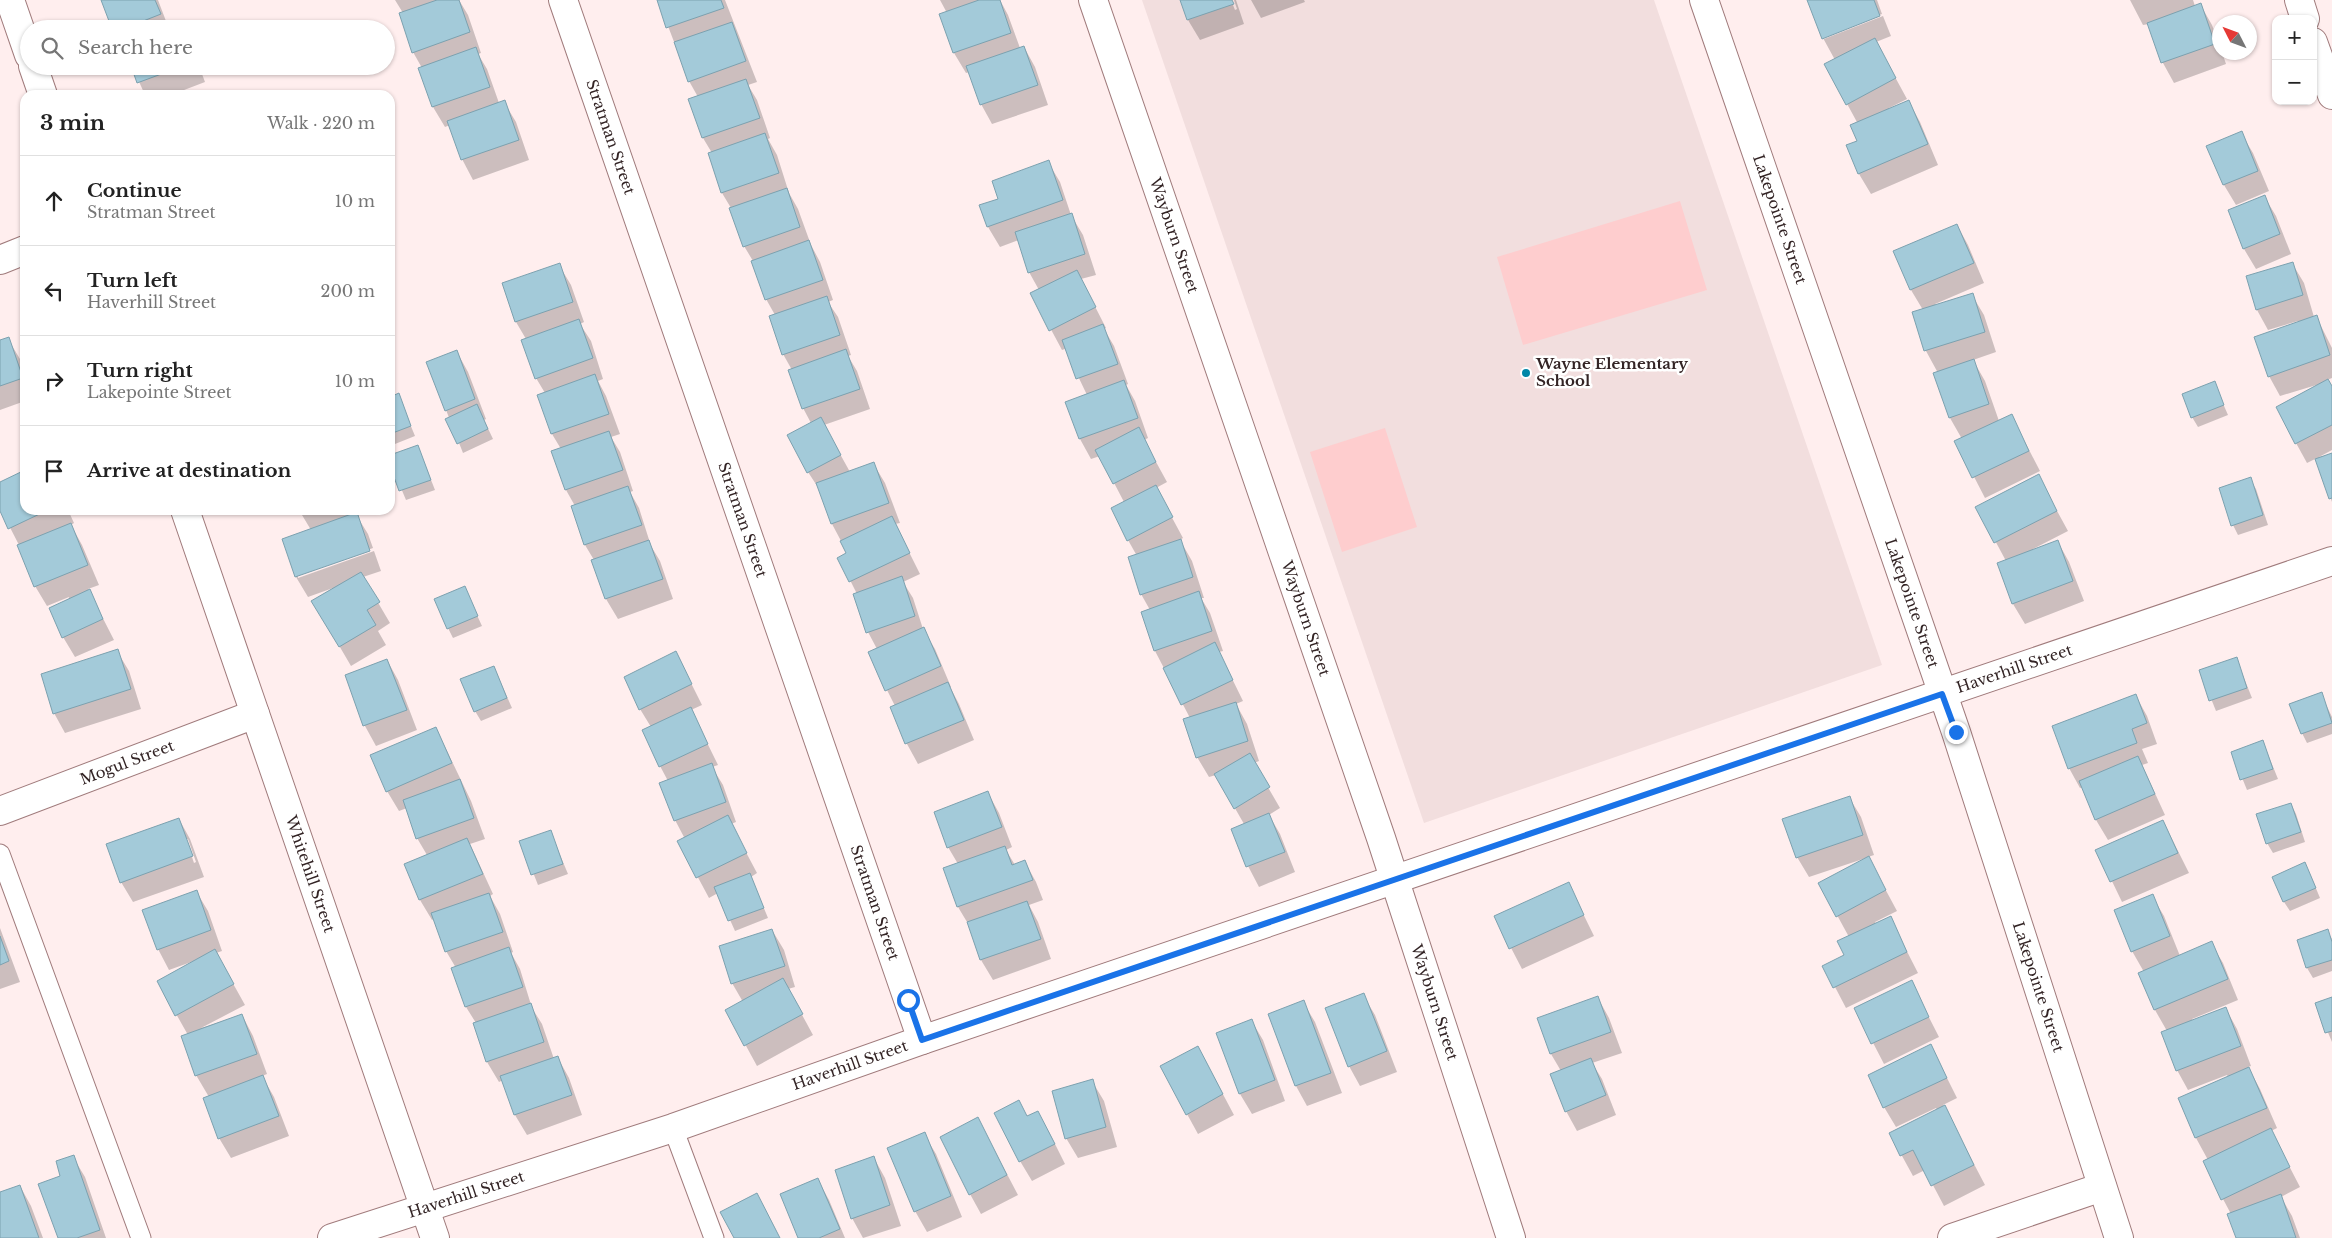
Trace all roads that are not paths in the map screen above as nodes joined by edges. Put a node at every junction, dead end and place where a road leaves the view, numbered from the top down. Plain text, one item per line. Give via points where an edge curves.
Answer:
1 (10, 0) edge
2 (563, 0) edge
3 (1092, 0) edge
4 (1704, 0) edge
5 (2299, 0) edge
6 (2304, 15) edge
7 (20, 29) edge
8 (2317, 53) edge
9 (36, 75) edge
10 (41, 90) edge
11 (2332, 96) edge
12 (20, 252) edge
13 (0, 260) edge
14 (187, 515) edge
15 (2332, 561) edge
16 (1942, 694) junction
17 (255, 714) junction
18 (0, 811) edge
19 (0, 854) edge
20 (1394, 880) junction
21 (922, 1040) junction
22 (673, 1128) junction
23 (2102, 1187) junction
24 (426, 1207) junction
25 (141, 1238) edge
26 (332, 1238) edge
27 (435, 1238) edge
28 (714, 1238) edge
29 (1511, 1238) edge
30 (1952, 1238) edge
31 (2119, 1238) edge

1 - 7 street
2 - 21 street, Stratman Street
3 - 20 street, Wayburn Street
4 - 16 street, Lakepointe Street
5 - 6 street
8 - 11 street
9 - 10 street
12 - 13 street
14 - 17 street, Whitehill Street
15 - 16 street, Haverhill Street
16 - 20 street, Haverhill Street
16 - 23 street, Lakepointe Street
17 - 18 street, Mogul Street
17 - 24 street, Whitehill Street
19 - 25 lane
20 - 21 street, Haverhill Street
20 - 29 street, Wayburn Street
21 - 22 street, Haverhill Street
22 - 24 street, Haverhill Street
22 - 28 lane
23 - 30 street
23 - 31 street, Lakepointe Street
24 - 26 street, Haverhill Street
24 - 27 street, Whitehill Street

